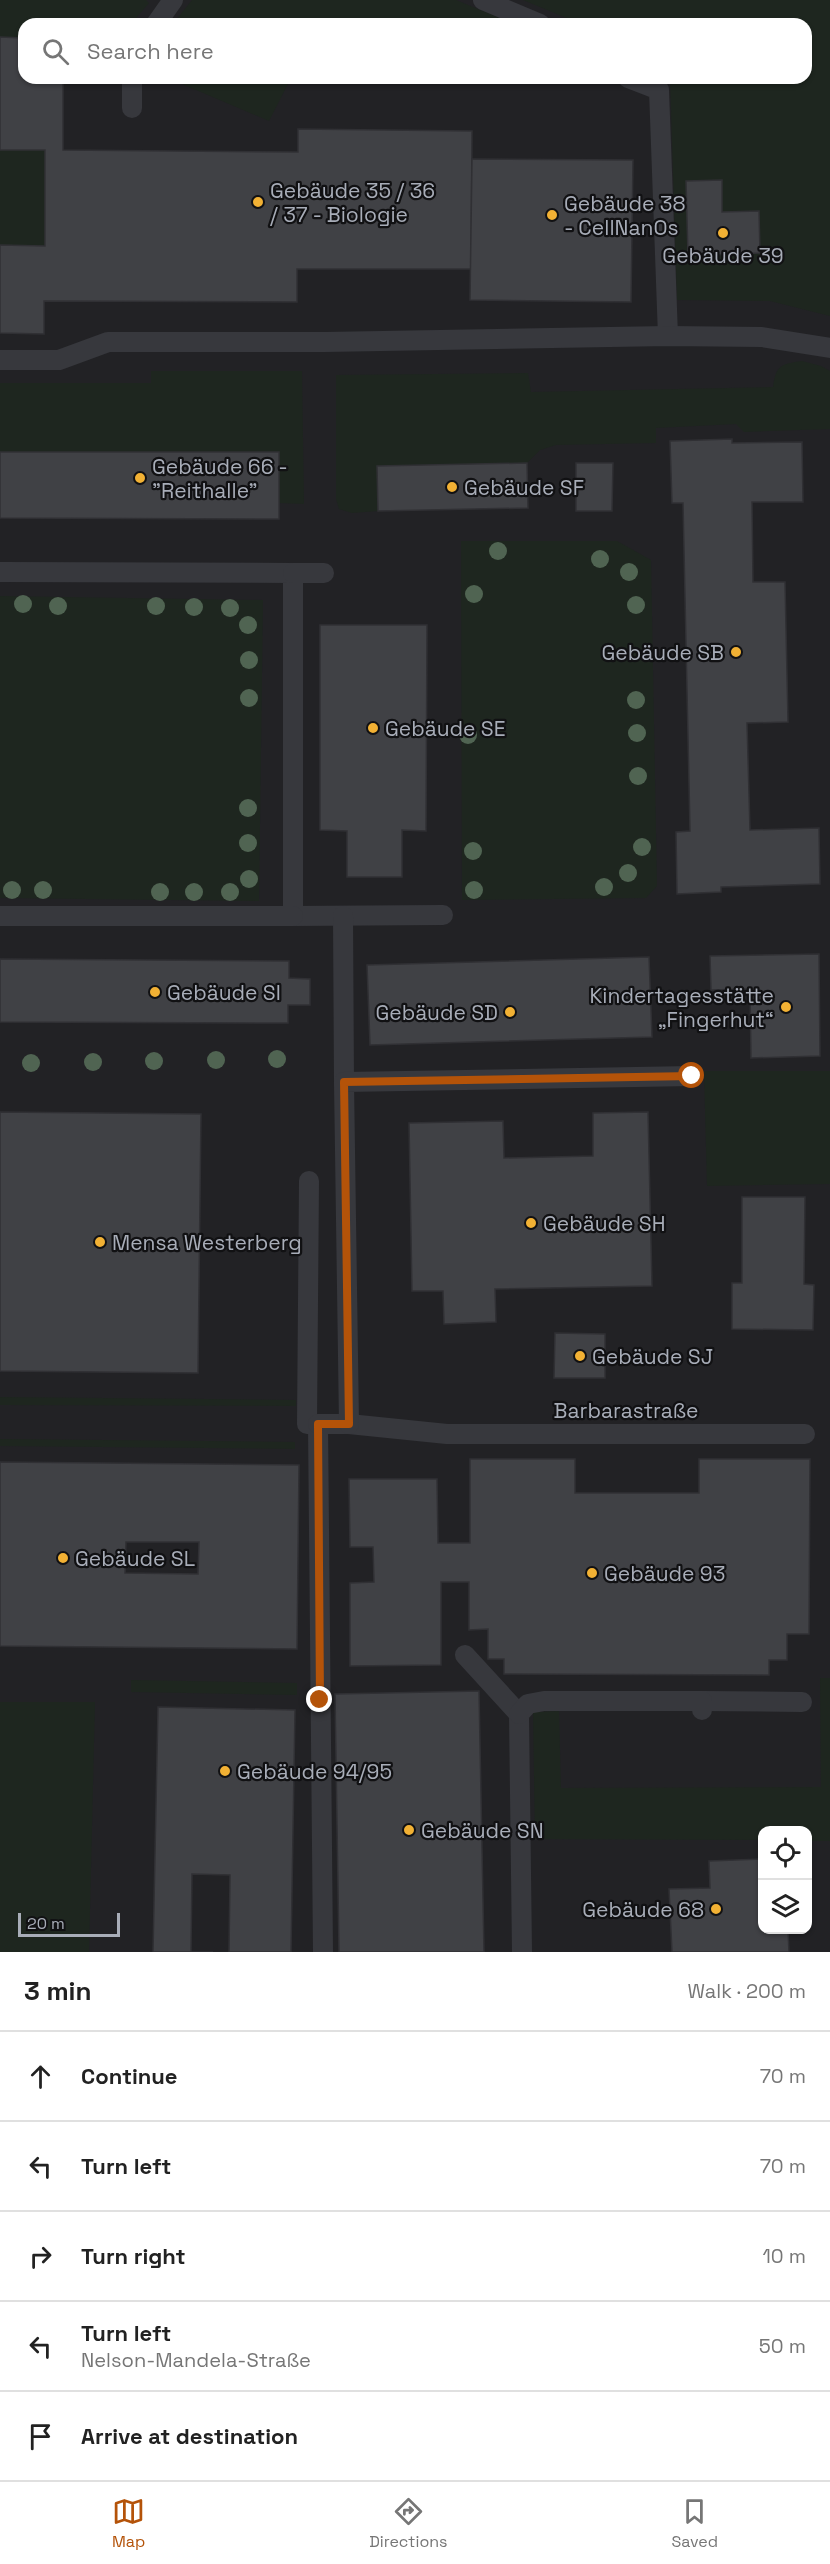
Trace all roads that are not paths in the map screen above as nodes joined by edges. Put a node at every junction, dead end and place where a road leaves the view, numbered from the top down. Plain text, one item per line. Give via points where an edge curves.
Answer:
1 (173, 0) edge
2 (483, 0) edge
3 (160, 18) edge
4 (526, 18) edge
5 (132, 84) edge
6 (644, 84) edge
7 (132, 108) dead end
8 (668, 336) junction
9 (830, 348) edge
10 (0, 360) edge
11 (0, 572) edge
12 (293, 573) junction
13 (324, 573) dead end
14 (443, 915) dead end
15 (0, 916) edge
16 (293, 916) junction
17 (343, 916) junction
18 (692, 1076) dead end
19 (344, 1082) junction
20 (309, 1181) dead end
21 (313, 1424) junction
22 (349, 1424) junction
23 (805, 1434) dead end
24 (465, 1655) dead end
25 (802, 1702) dead end
26 (519, 1714) junction
27 (323, 1952) edge
28 (522, 1952) edge

1 - 3 lane
2 - 4 lane
5 - 7 lane
6 - 8 lane via 659,90
8 - 9 lane via 762,338
8 - 10 lane via 108,342 59,360
11 - 12 lane
12 - 13 lane
12 - 16 lane
14 - 17 lane
15 - 16 lane
16 - 17 lane
17 - 19 lane
18 - 19 lane
19 - 22 lane
20 - 21 lane
21 - 22 lane, Barbarastraße
21 - 27 lane
22 - 23 lane, Barbarastraße via 447,1434
24 - 26 lane
25 - 26 lane via 702,1706 544,1701 528,1704
26 - 28 lane

